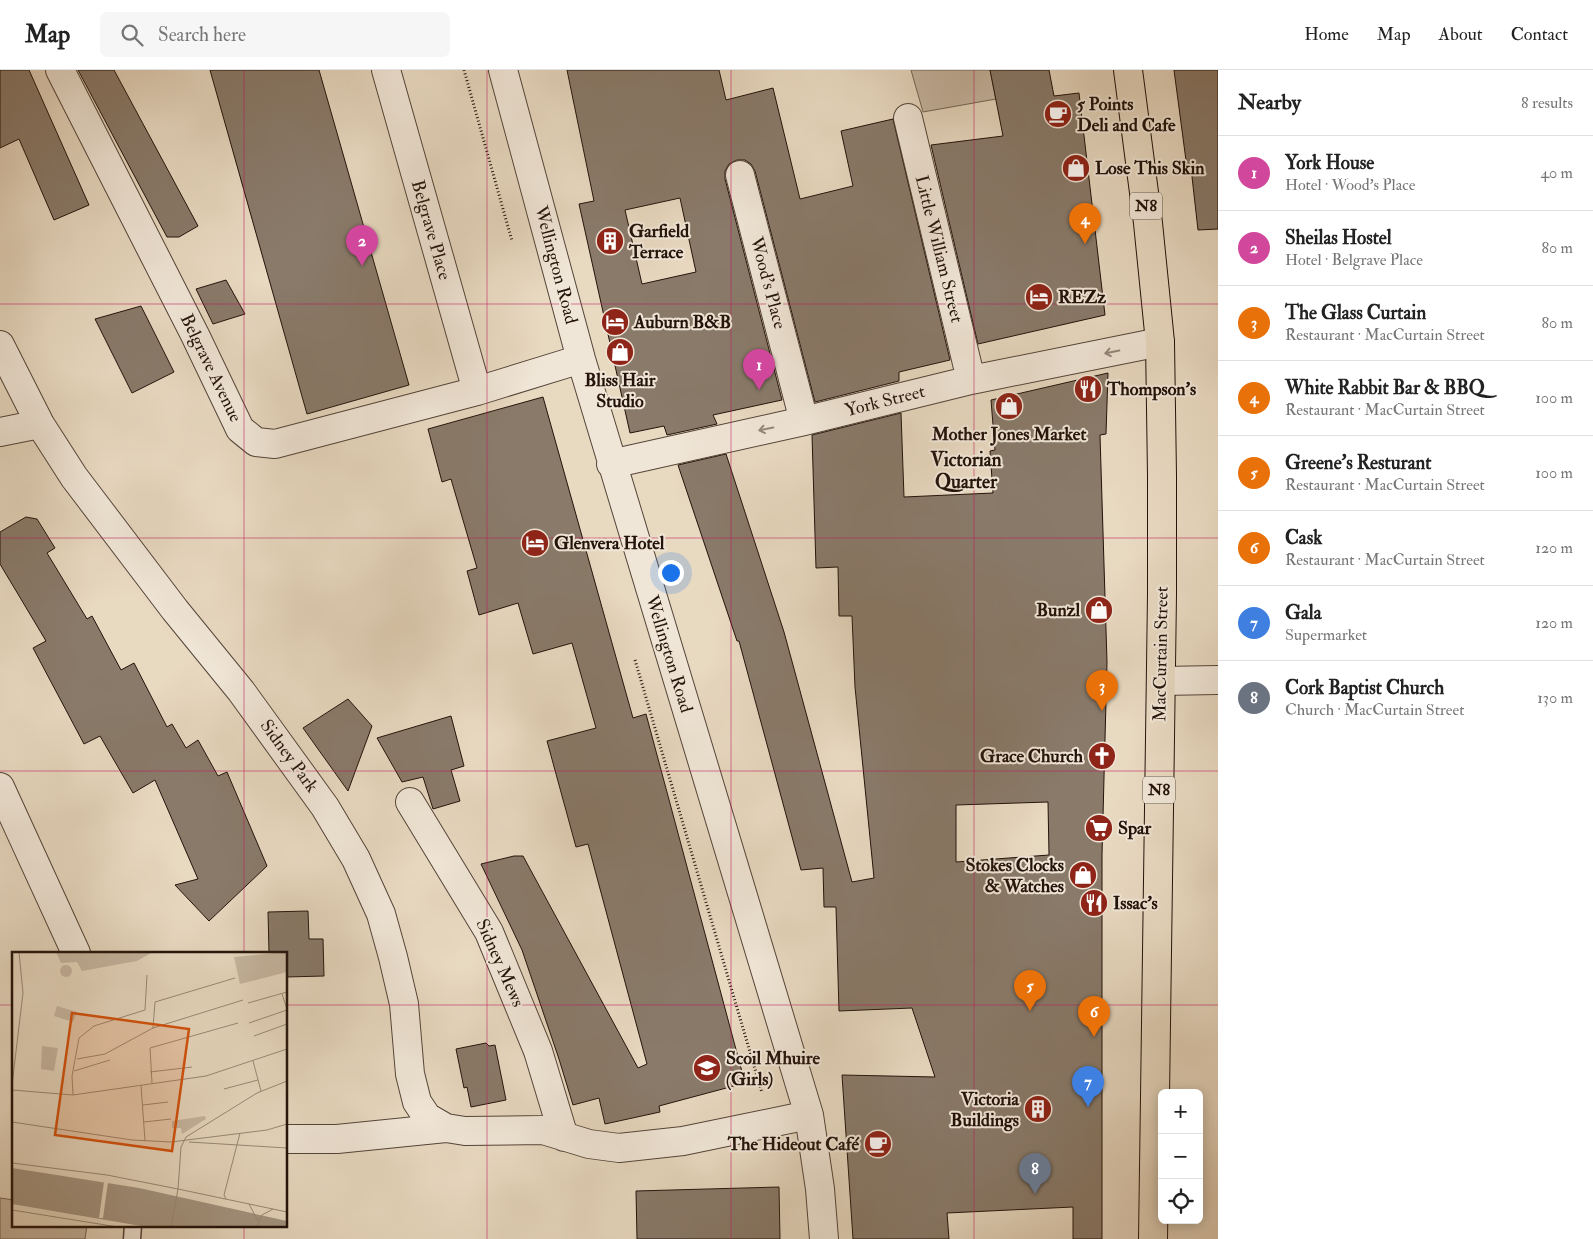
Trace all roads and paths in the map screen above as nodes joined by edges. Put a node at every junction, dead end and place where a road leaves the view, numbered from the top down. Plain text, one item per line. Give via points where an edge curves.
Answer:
1 (60, 70) edge
2 (386, 70) edge
3 (464, 70) edge
4 (503, 70) edge
5 (1128, 70) edge
6 (908, 118) dead end
7 (740, 175) dead end
8 (514, 247) dead end
9 (1160, 342) junction
10 (0, 345) edge
11 (581, 359) junction
12 (971, 380) junction
13 (477, 391) junction
14 (804, 421) junction
15 (40, 424) junction
16 (0, 432) edge
17 (611, 464) junction
18 (634, 659) dead end
19 (1218, 680) edge
20 (1161, 681) junction
21 (0, 787) edge
22 (410, 802) dead end
23 (76, 952) edge
24 (762, 1090) junction
25 (753, 1092) dead end
26 (809, 1115) junction
27 (771, 1124) junction
28 (446, 1128) junction
29 (564, 1137) junction
30 (288, 1139) edge
31 (134, 1226) edge
32 (132, 1239) edge
33 (824, 1239) edge
34 (1153, 1239) edge

1 - 13 street, Belgrave Avenue via 240,429 256,442 275,444
2 - 13 street, Belgrave Place
3 - 8 path
4 - 11 street, Wellington Road
5 - 9 highway, MacCurtain Street / N8
6 - 12 street, Little William Street
7 - 14 street, Wood's Place
9 -> 12 street, York Street
9 - 20 highway, MacCurtain Street / N8
10 - 15 street, Sidney Park
11 - 13 street, Belgrave Avenue
11 - 17 street, Wellington Road
12 - 14 street, York Street
14 -> 17 street, York Street
15 - 16 street
15 - 28 street, Sidney Park via 74,477 175,610 242,691 325,807 356,859 380,914 393,958 404,1004 410,1074 417,1102 427,1117
17 - 26 street, Wellington Road
18 - 24 path
19 - 20 street
20 - 34 highway, MacCurtain Street / N8
21 - 23 street
22 - 29 street, Sidney Mews via 489,932 538,1051
24 - 25 path
24 - 27 path
26 - 27 street
26 - 33 street, Wellington Road
27 - 29 street via 683,1141 628,1147 589,1144
28 - 29 street via 465,1131 543,1130
28 - 30 street
31 - 32 lane

